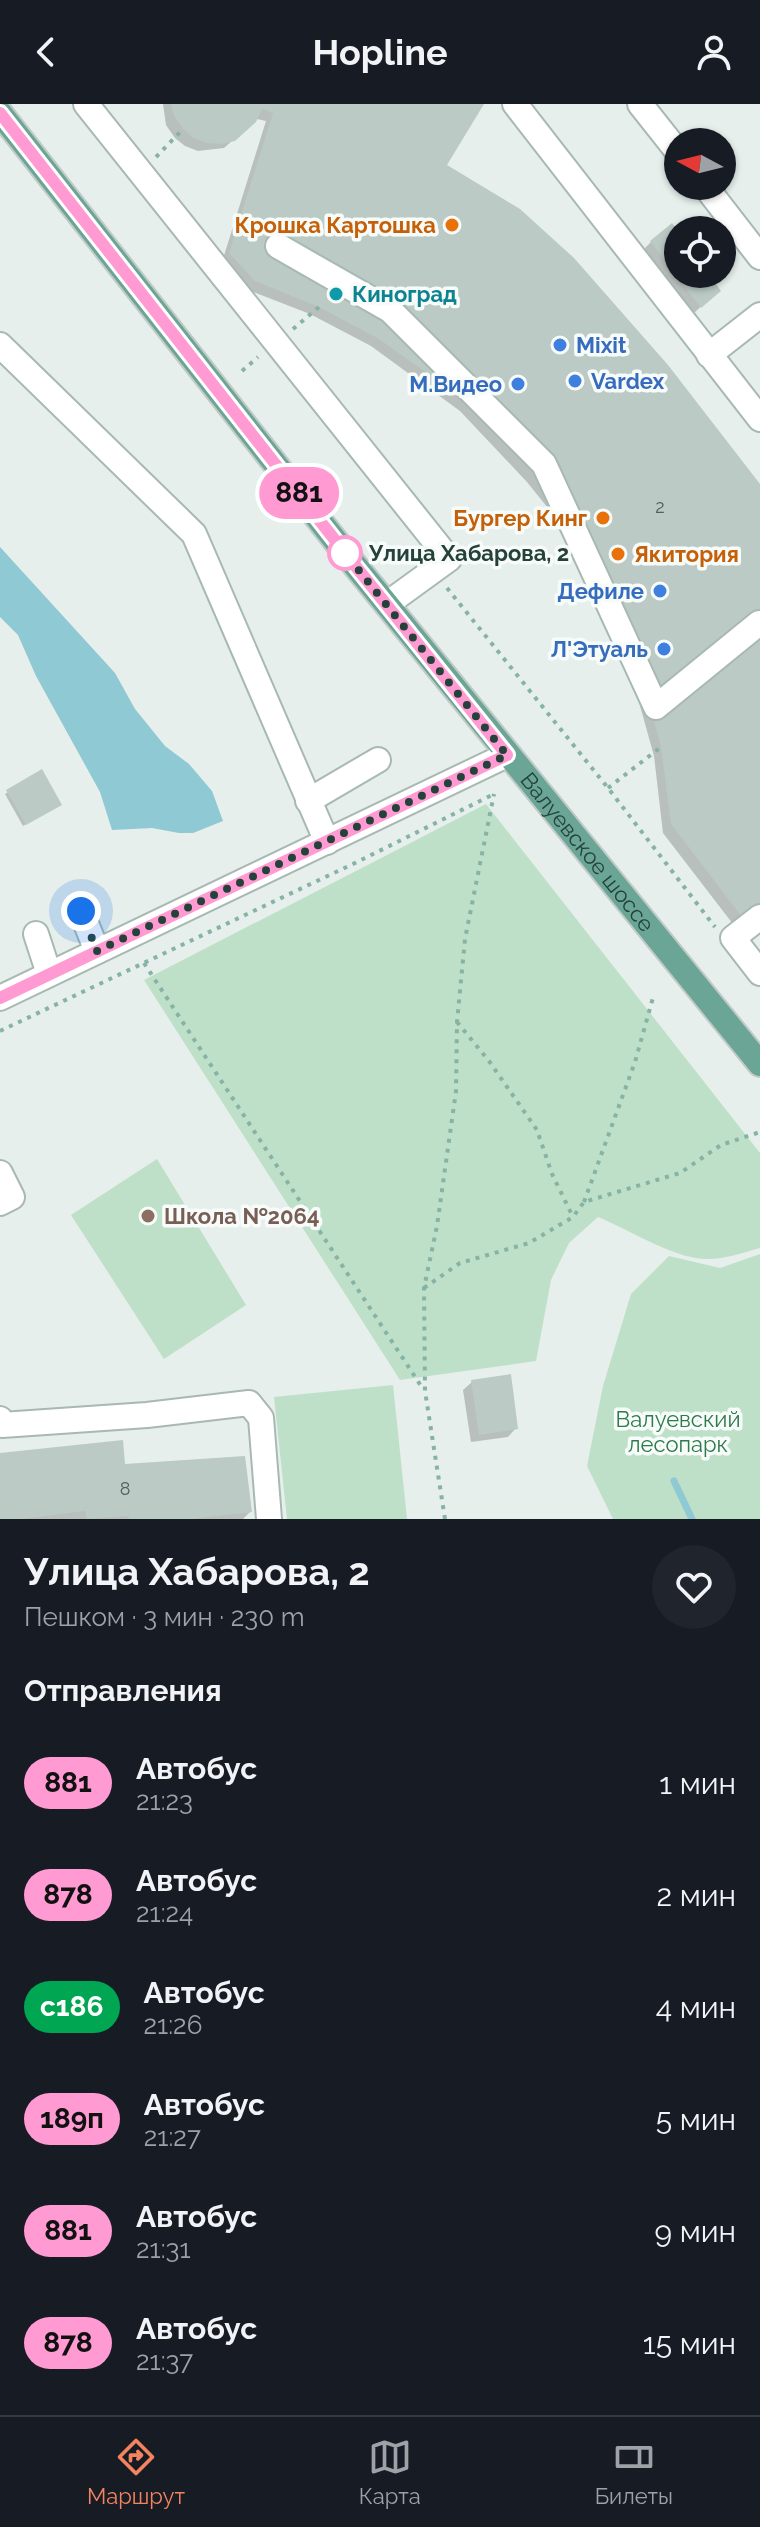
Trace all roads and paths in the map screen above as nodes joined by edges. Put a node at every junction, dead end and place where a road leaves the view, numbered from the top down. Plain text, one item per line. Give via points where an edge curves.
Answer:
1 (86, 104) edge
2 (515, 104) edge
3 (640, 104) edge
4 (0, 113) edge
5 (183, 129) dead end
6 (664, 134) edge
7 (141, 172) junction
8 (716, 200) edge
9 (278, 246) dead end
10 (760, 257) edge
11 (760, 315) edge
12 (0, 345) edge
13 (709, 355) junction
14 (760, 419) edge
15 (387, 604) junction
16 (759, 623) edge
17 (661, 747) dead end
18 (507, 755) junction
19 (378, 760) dead end
20 (608, 788) dead end
21 (308, 801) junction
22 (327, 842) junction
23 (81, 911) dead end
24 (760, 917) edge
25 (36, 934) dead end
26 (97, 951) junction
27 (144, 963) junction
28 (760, 973) edge
29 (49, 974) junction
30 (654, 994) dead end
31 (0, 998) edge
32 (457, 1022) junction
33 (0, 1031) edge
34 (760, 1064) edge
35 (760, 1132) edge
36 (0, 1173) edge
37 (584, 1202) junction
38 (0, 1203) edge
39 (573, 1217) junction
40 (424, 1288) junction
41 (425, 1391) junction
42 (0, 1419) edge
43 (269, 1519) edge
44 (445, 1519) edge

1 - 7 street
2 - 13 street
3 - 6 street
4 - 15 main road, Валуевское шоссе
5 - 7 path
7 - 15 street via 449,559
8 - 10 street
9 - 16 street via 390,310 544,464 656,707
11 - 13 street
12 - 21 street via 194,534
13 - 14 street
15 - 18 main road, Валуевское шоссе
17 - 20 path
18 - 22 street
18 - 34 main road, Валуевское шоссе
19 - 21 street
21 - 22 street
22 - 26 street
23 - 26 street
24 - 28 street via 733,938
25 - 29 street
26 - 29 street
27 - 32 path via 494,794 465,939
27 - 33 path
27 - 41 path
29 - 31 street
30 - 37 path
32 - 39 path via 537,1130
32 - 40 path via 456,1091
35 - 37 path via 721,1145 680,1173
36 - 38 street via 12,1197
37 - 39 path
39 - 40 path via 529,1243 460,1263
40 - 41 path
41 - 44 path
42 - 43 street via 2,1425 249,1403 261,1418

